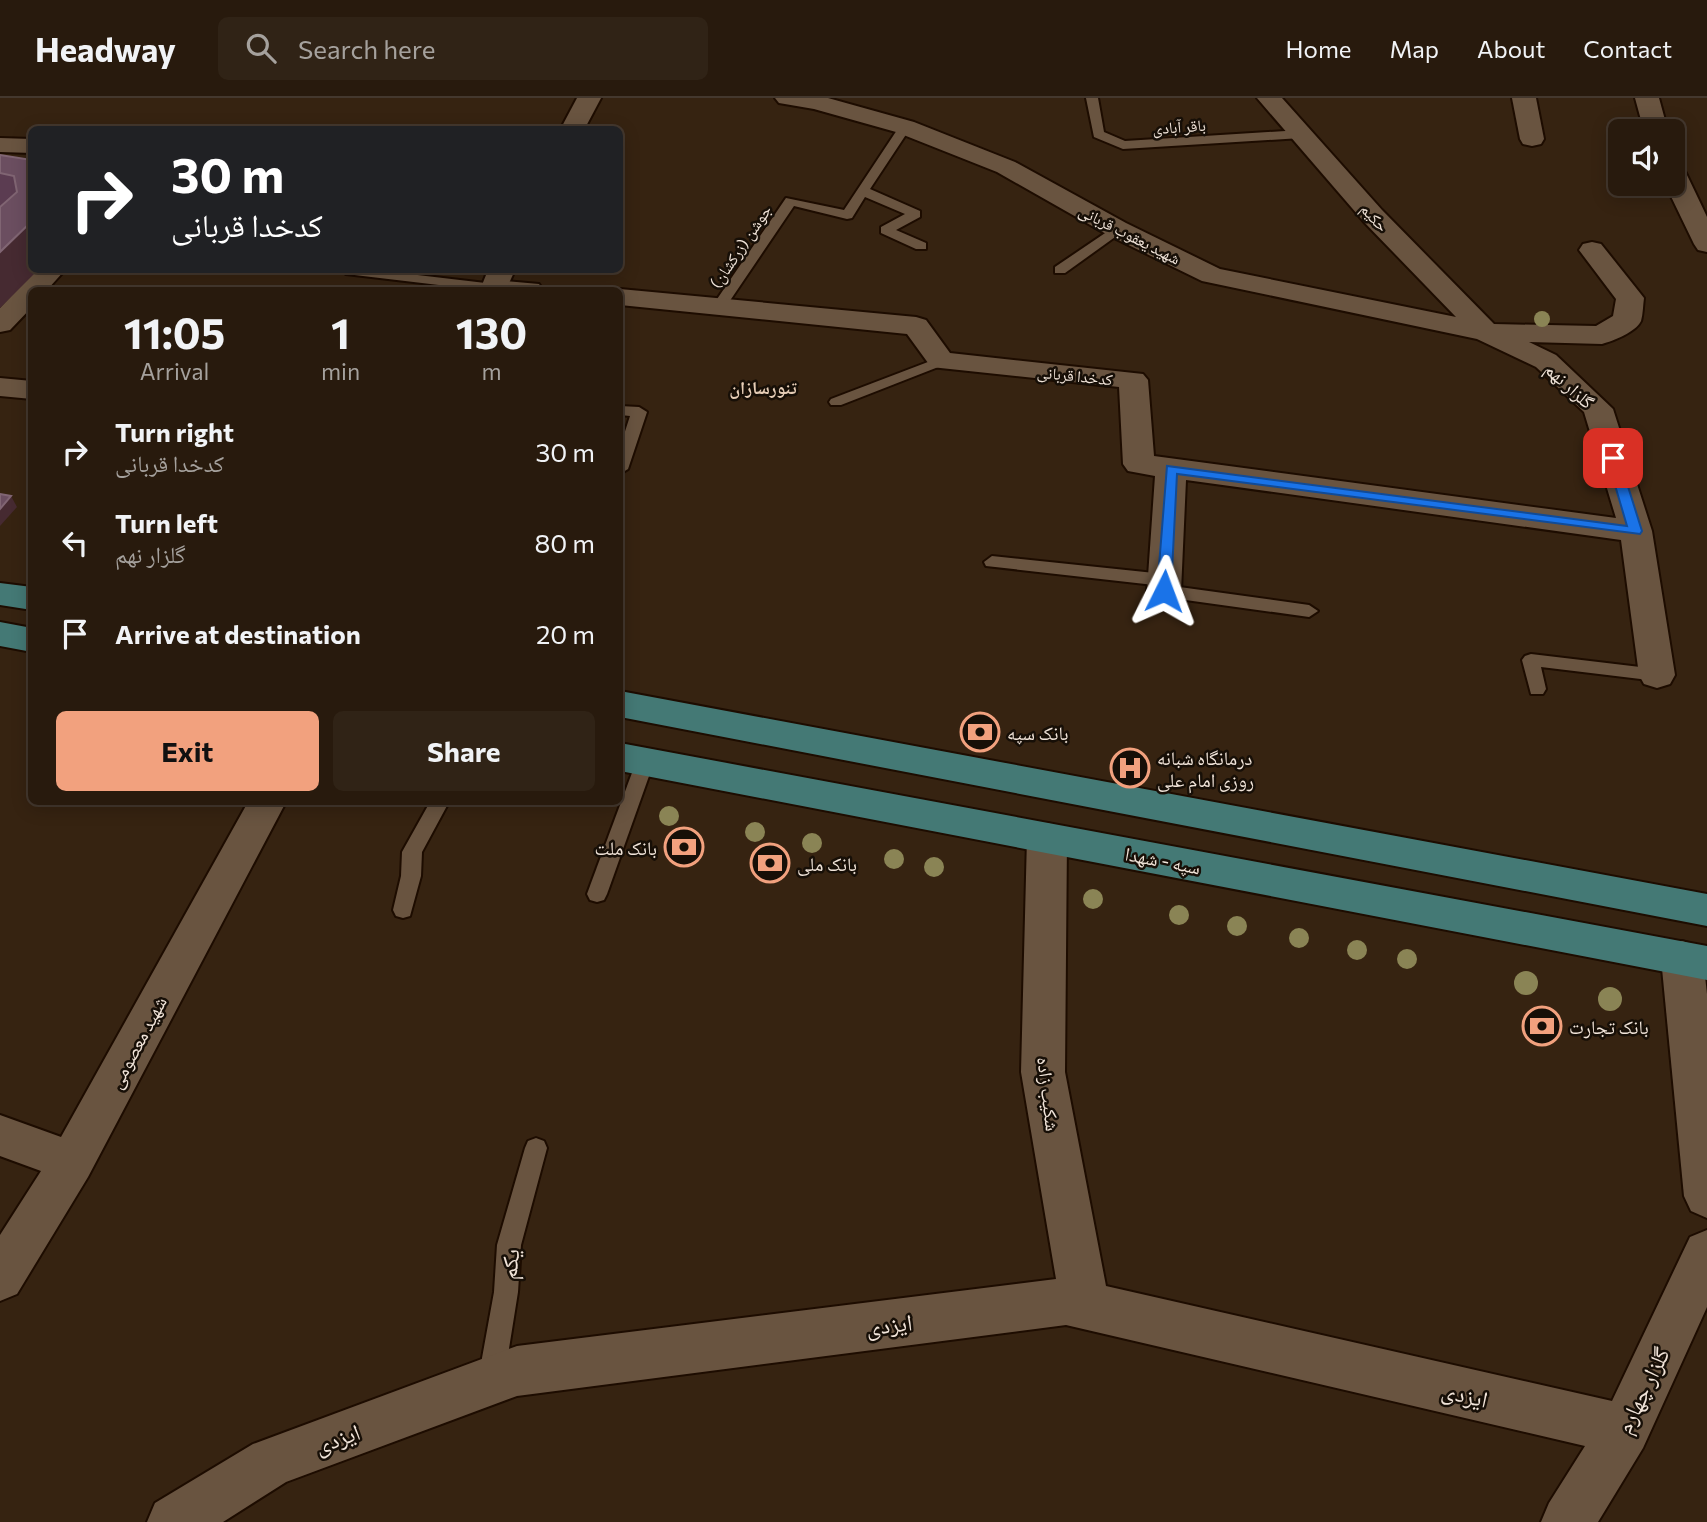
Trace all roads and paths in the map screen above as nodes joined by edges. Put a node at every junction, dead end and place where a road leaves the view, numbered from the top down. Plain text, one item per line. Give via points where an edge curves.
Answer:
1 (589, 98) edge
2 (787, 98) edge
3 (1092, 98) edge
4 (1269, 98) edge
5 (1524, 98) edge
6 (1647, 98) edge
7 (818, 100) edge
8 (1653, 119) edge
9 (574, 126) edge
10 (905, 127) junction
11 (1301, 134) junction
12 (1532, 139) dead end
13 (0, 145) edge
14 (28, 146) edge
15 (863, 191) junction
16 (1684, 196) edge
17 (1117, 229) junction
18 (1707, 244) edge
19 (921, 246) dead end
20 (1592, 250) dead end
21 (1060, 270) dead end
22 (48, 273) edge
23 (381, 273) edge
24 (496, 283) edge
25 (35, 287) edge
26 (515, 287) edge
27 (28, 294) edge
28 (623, 297) edge
29 (720, 305) junction
30 (0, 324) edge
31 (1486, 332) junction
32 (941, 361) junction
33 (0, 387) edge
34 (28, 390) edge
35 (836, 402) dead end
36 (623, 411) edge
37 (623, 460) edge
38 (1171, 469) junction
39 (1636, 531) junction
40 (992, 562) dead end
41 (1164, 585) junction
42 (0, 594) edge
43 (28, 598) edge
44 (1309, 611) dead end
45 (0, 634) edge
46 (28, 639) edge
47 (1657, 675) joint
48 (1537, 689) dead end
49 (623, 705) edge
50 (632, 759) edge
51 (623, 794) edge
52 (265, 805) edge
53 (437, 805) edge
54 (620, 805) edge
55 (1047, 838) junction
56 (597, 894) dead end
57 (403, 910) dead end
58 (1707, 910) edge
59 (1694, 960) edge
60 (0, 1135) edge
61 (536, 1148) dead end
62 (72, 1162) junction
63 (1707, 1196) edge
64 (1707, 1253) edge
65 (0, 1278) edge
66 (1085, 1306) junction
67 (491, 1381) junction
68 (1625, 1430) junction
69 (174, 1522) edge
70 (1568, 1522) edge

1 - 9 street
2 - 7 street, شهید یعقوب قربانی
3 - 11 lane, باقر آبادی via 1098,134 1123,145
4 - 11 street, حکیم
5 - 12 street
6 - 8 street
7 - 10 street, شهید یعقوب قربانی
10 - 15 lane, جوشن (زرکشان)
10 - 17 street, شهید یعقوب قربانی via 1006,167
11 - 31 street, حکیم
13 - 14 street
15 - 19 lane via 915,214 886,230
15 - 29 lane, جوشن (زرکشان) via 847,215 791,201
16 - 18 street
17 - 21 lane
17 - 31 street, شهید یعقوب قربانی via 1212,275
20 - 31 street via 1630,298 1627,320 1602,335
22 - 25 street
23 - 24 lane
24 - 26 street
27 - 30 street
28 - 29 street
29 - 32 street via 916,326
31 - 39 street, گلزار نهم via 1546,361 1598,409
32 - 35 lane
32 - 38 street, کدخدا قربانی via 1133,380 1139,464
33 - 34 street
36 - 37 lane via 639,412
38 - 39 street, کدخدا قربانی
38 - 41 street
39 - 47 street, گلزار نهم
40 - 41 lane
41 - 44 lane
42 - 43 main road
45 - 46 main road
47 - 48 lane via 1531,660
49 - 58 main road
50 - 51 lane
50 - 55 main road, سپه - شهدا
52 - 62 street, شهید معصومی
53 - 57 lane via 412,852
54 - 56 lane
55 - 59 main road, سپه - شهدا
55 - 66 street, شکیب زاده via 1043,1072
59 - 63 street
60 - 62 street
61 - 67 lane, یکم via 509,1245
62 - 65 street, شهید معصومی
64 - 68 street, گلزار چهارم
66 - 67 street, ایزدی via 1066,1301 517,1371
66 - 68 street, ایزدی
67 - 69 street, ایزدی via 271,1462
68 - 70 street, گلزار چهارم

